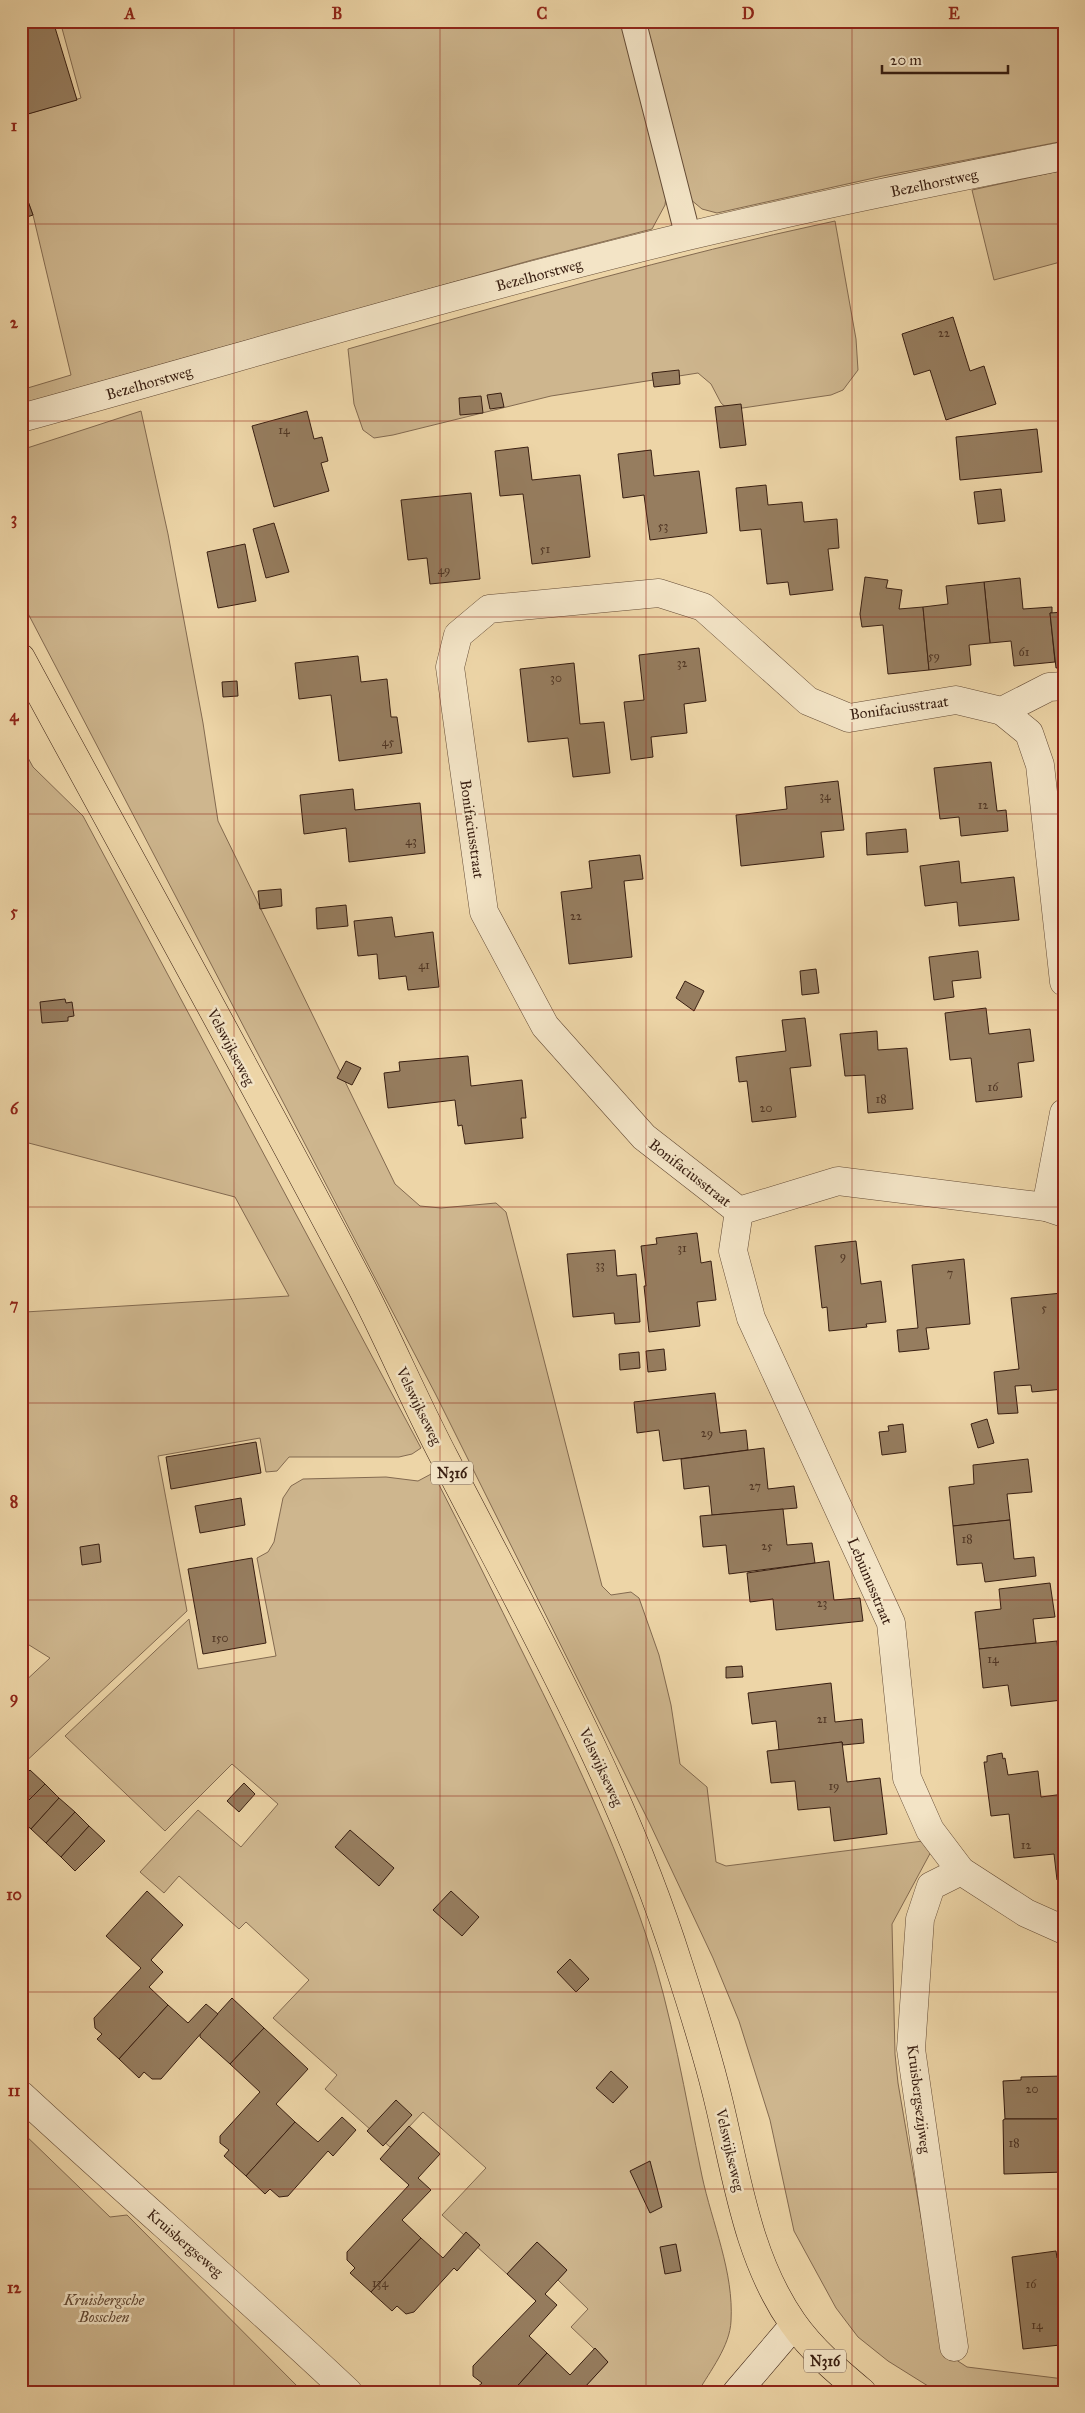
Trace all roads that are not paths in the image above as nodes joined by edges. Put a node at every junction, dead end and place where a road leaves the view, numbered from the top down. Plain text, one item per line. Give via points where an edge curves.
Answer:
1 (633, 21) edge
2 (1064, 156) edge
3 (688, 236) junction
4 (21, 418) edge
5 (21, 658) edge
6 (1064, 686) edge
7 (1002, 711) junction
8 (1064, 982) edge
9 (1064, 1113) edge
10 (1055, 1210) edge
11 (739, 1211) junction
12 (961, 1871) junction
13 (1064, 1930) edge
14 (21, 2095) edge
15 (794, 2325) junction
16 (954, 2346) dead end
17 (348, 2392) edge
18 (737, 2392) edge
19 (862, 2392) edge

1 - 3 lane
2 - 3 street, Bezelhorstweg
3 - 4 street, Bezelhorstweg
5 - 15 main road, Velswijkseweg / N316 via 361,1287 443,1456 535,1627 610,1785 679,1966 712,2072 747,2221 760,2262
6 - 7 street via 1049,688
7 - 8 street, Bonifaciusstraat via 1029,733 1040,765
7 - 11 street, Bonifaciusstraat via 956,700 849,718 808,701 703,607 659,593 489,609 458,635 450,667 484,912 545,1026 644,1138
9 - 10 street, Bonifaciusstraat
10 - 11 street, Bonifaciusstraat via 838,1181
11 - 12 street, Lebuinusstraat via 733,1251 751,1318 891,1623 907,1778 930,1830
12 - 13 street, Lebuinusstraat via 1026,1913
12 - 16 street, Kruisbergsezijweg via 931,1886 920,1919 910,2048
14 - 17 street, Kruisbergseweg via 266,2314
15 - 18 street
15 - 19 main road, N316 via 827,2363

